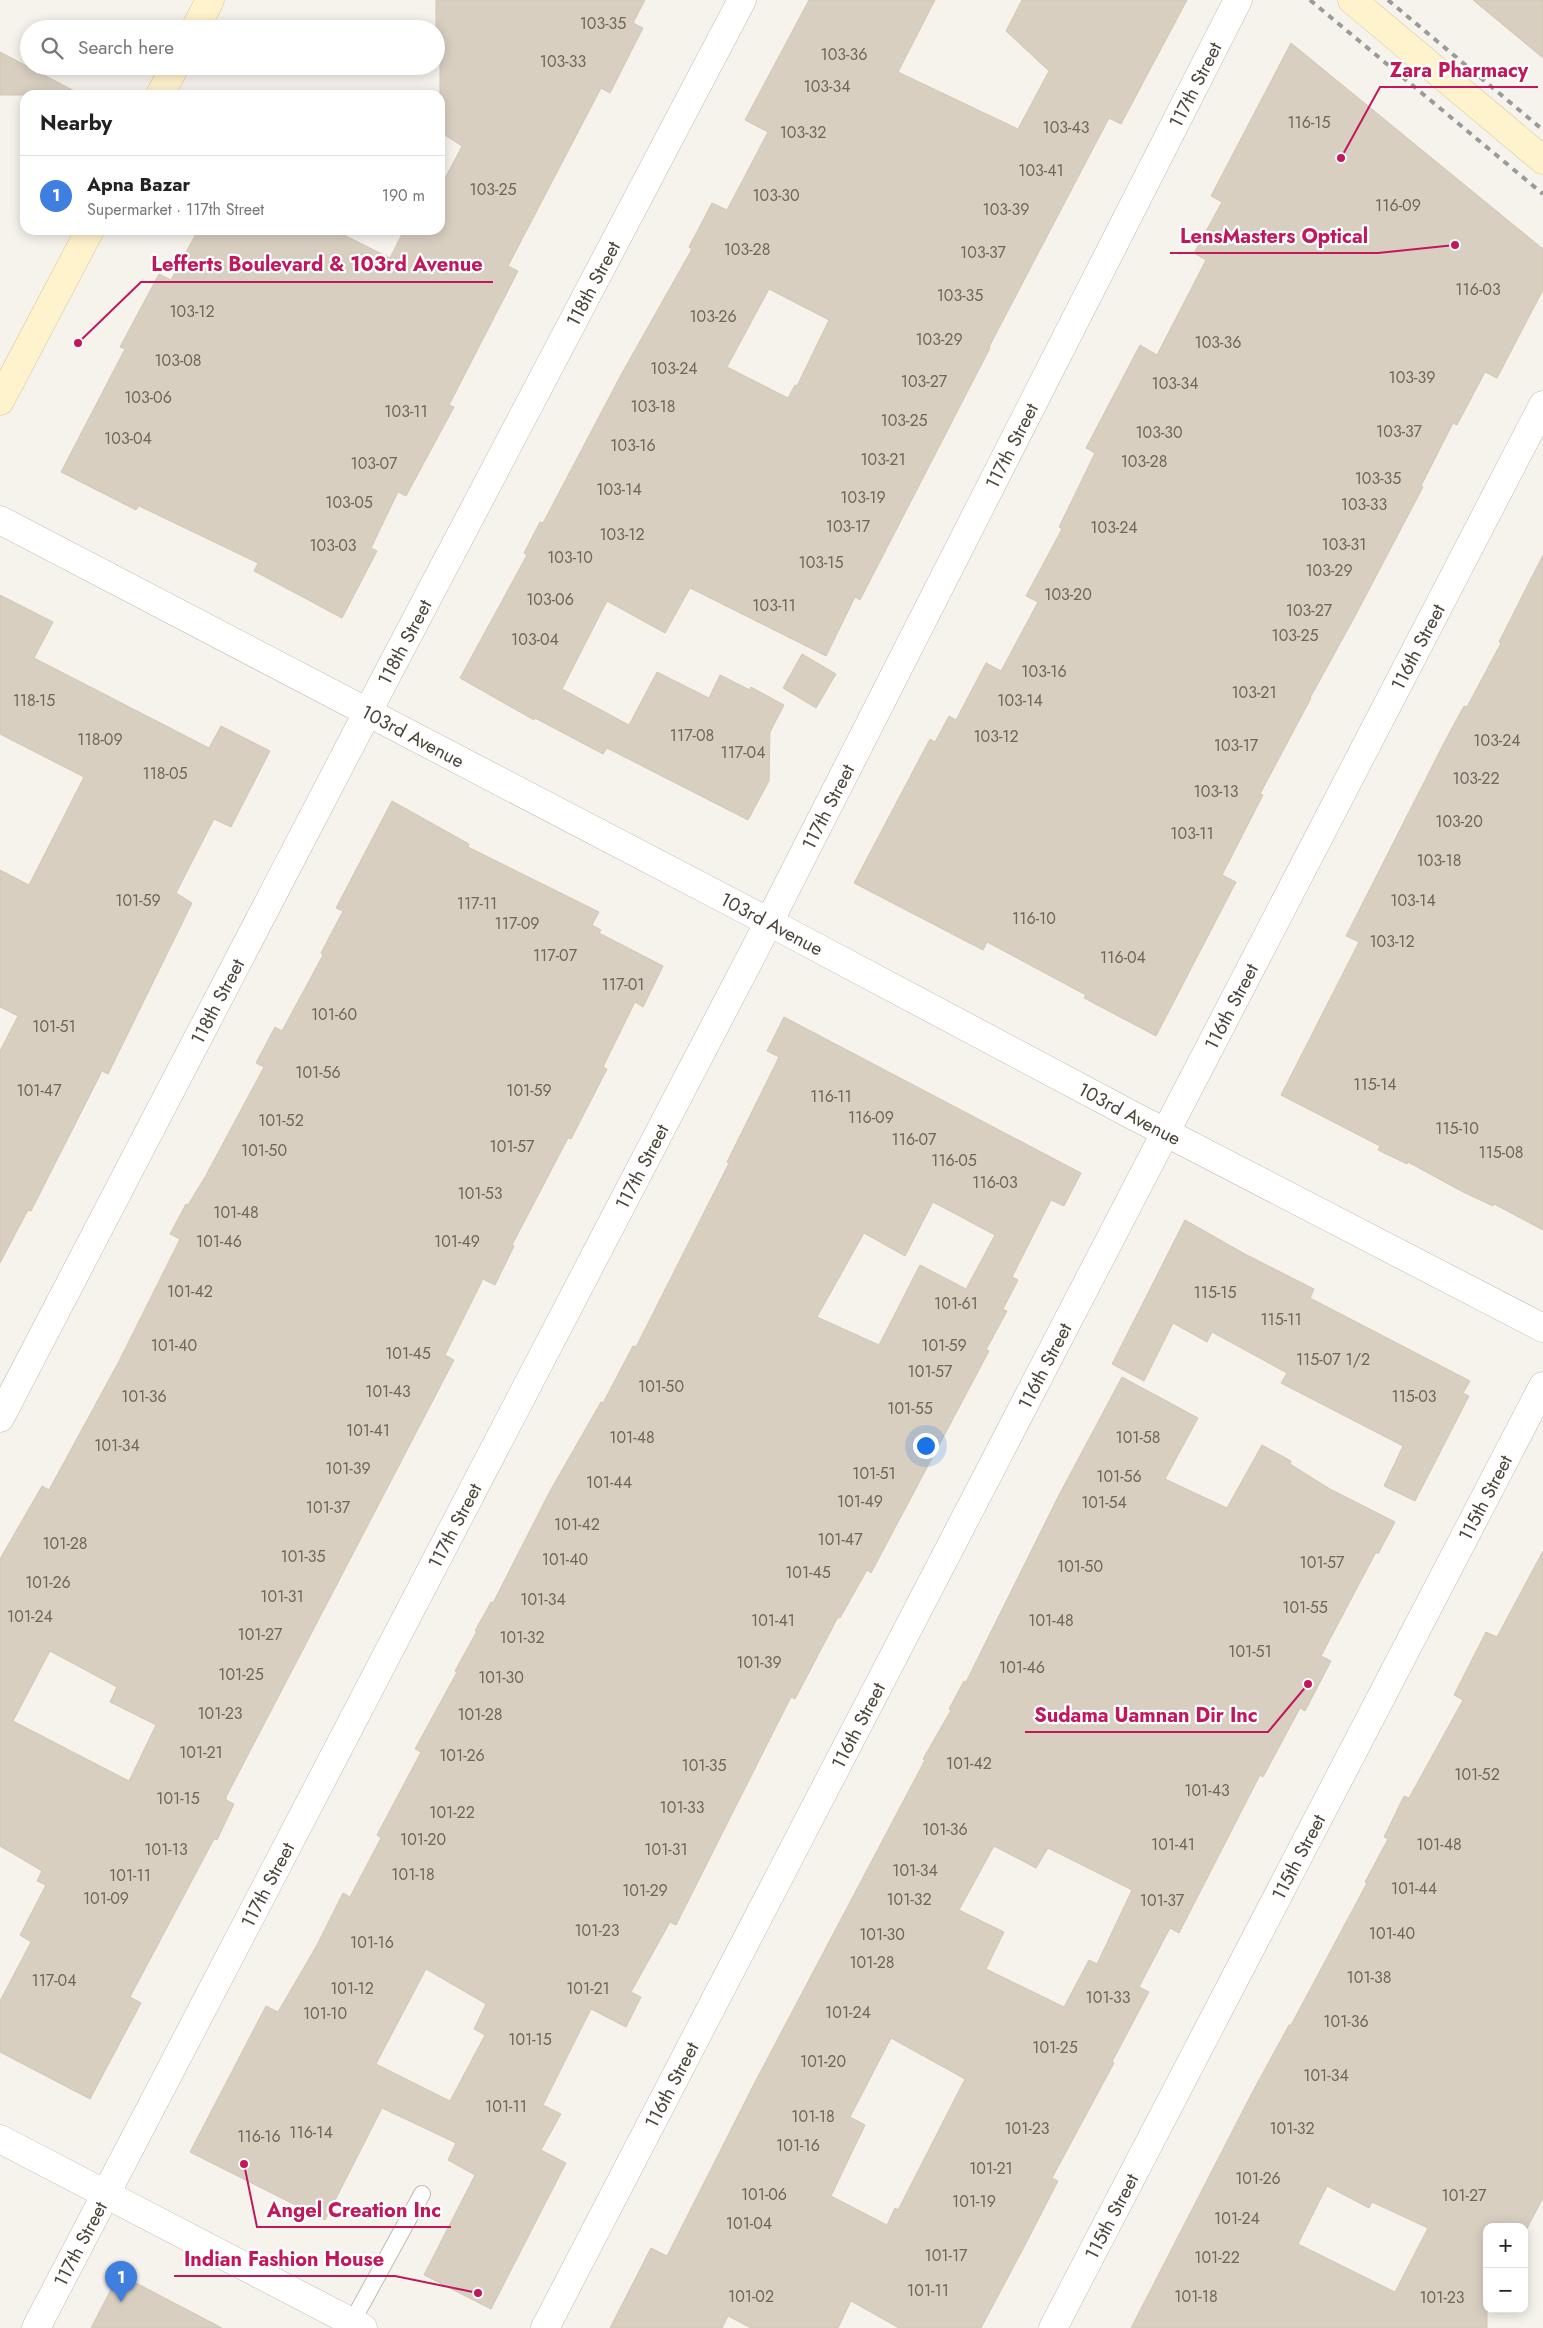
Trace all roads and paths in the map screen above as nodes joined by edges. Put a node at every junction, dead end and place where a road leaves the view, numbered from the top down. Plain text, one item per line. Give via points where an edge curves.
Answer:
1 (210, 0) edge
2 (742, 0) edge
3 (1238, 0) edge
4 (1352, 0) edge
5 (200, 20) edge
6 (170, 75) edge
7 (163, 90) edge
8 (1543, 160) edge
9 (87, 235) edge
10 (0, 401) edge
11 (1543, 405) edge
12 (0, 520) edge
13 (367, 713) junction
14 (769, 922) junction
15 (1166, 1133) junction
16 (1543, 1328) edge
17 (1543, 1386) edge
18 (0, 1418) edge
19 (0, 2139) edge
20 (106, 2194) junction
21 (422, 2194) dead end
22 (357, 2325) edge
23 (36, 2328) edge
24 (545, 2328) edge
25 (1053, 2328) edge

1 - 5 street
2 - 13 street, 118th Street
3 - 14 street, 117th Street
4 - 8 street
6 - 7 street
9 - 10 street
11 - 15 street, 116th Street
12 - 13 street, 103rd Avenue
13 - 14 street, 103rd Avenue
13 - 18 street, 118th Street
14 - 15 street, 103rd Avenue
14 - 20 street, 117th Street
15 - 16 street, 103rd Avenue
15 - 24 street, 116th Street
17 - 25 street, 115th Street
19 - 20 street
20 - 22 street
20 - 23 street, 117th Street
21 - 22 lane

